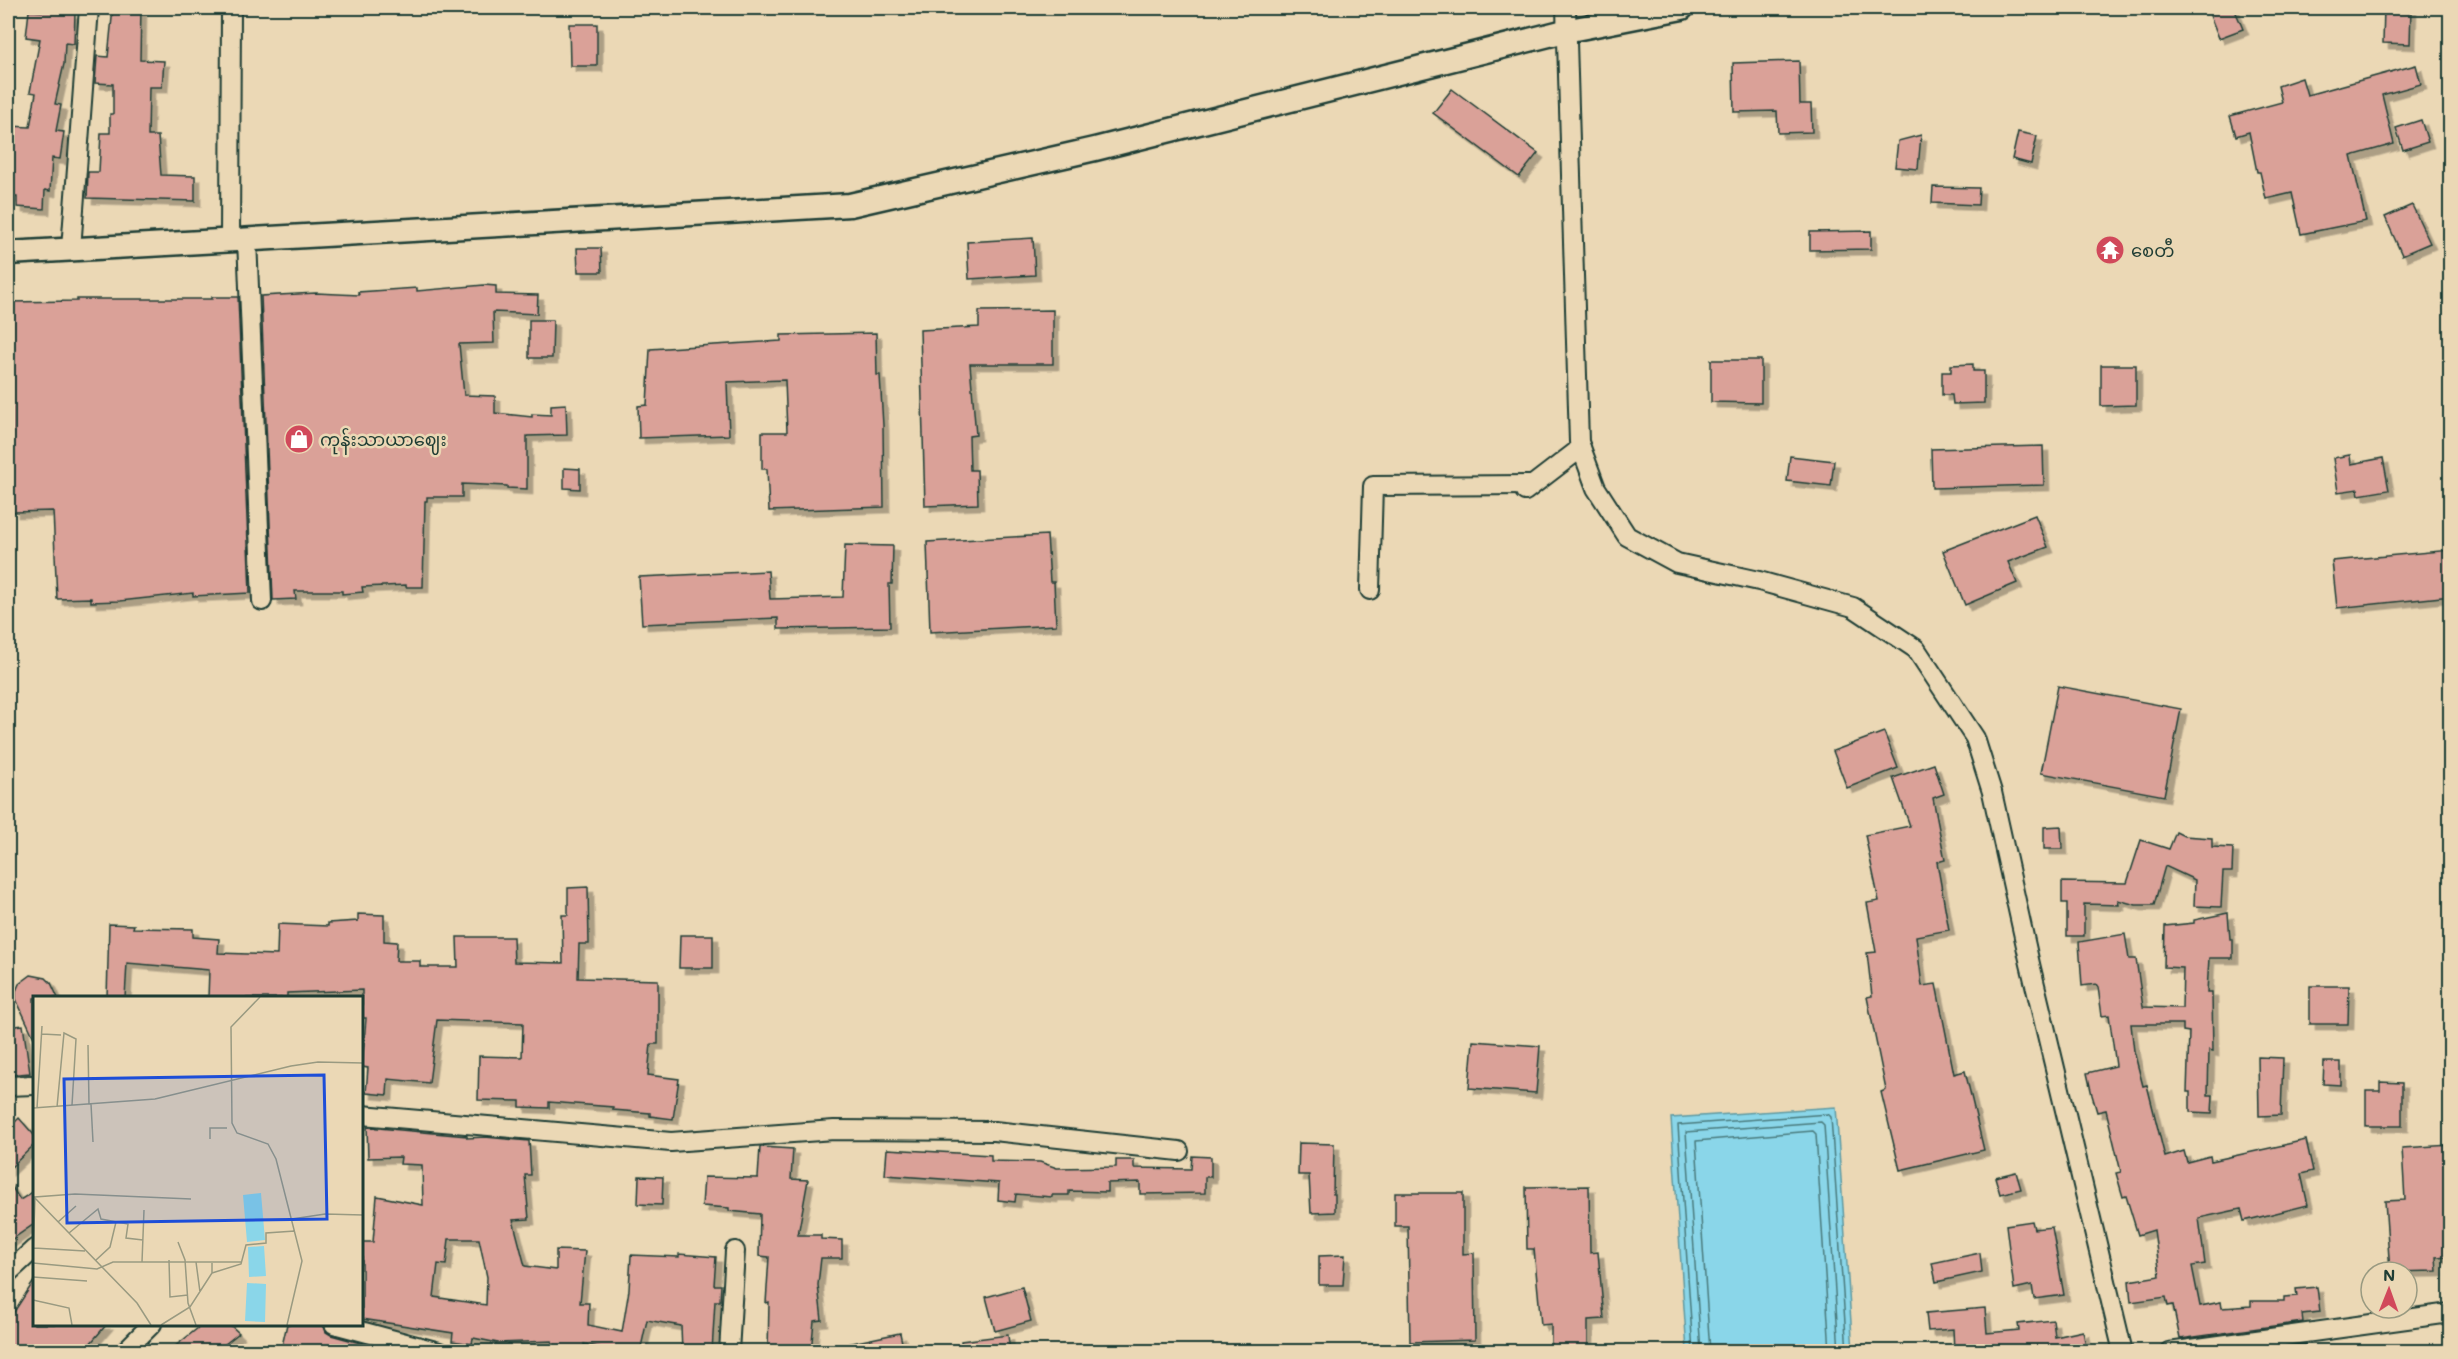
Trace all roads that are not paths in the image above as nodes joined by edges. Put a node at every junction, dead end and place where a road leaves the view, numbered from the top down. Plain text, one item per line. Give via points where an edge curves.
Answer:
1 (89, 8) edge
2 (231, 8) edge
3 (1566, 8) edge
4 (1682, 8) edge
5 (1566, 31) junction
6 (238, 239) junction
7 (71, 249) junction
8 (8, 253) edge
9 (1581, 448) junction
10 (1370, 590) dead end
11 (262, 601) dead end
12 (33, 1085) edge
13 (8, 1086) edge
14 (363, 1115) edge
15 (1179, 1151) dead end
16 (33, 1250) edge
17 (735, 1251) dead end
18 (8, 1273) edge
19 (2451, 1313) edge
20 (150, 1326) edge
21 (342, 1326) edge
22 (124, 1352) edge
23 (439, 1352) edge
24 (729, 1352) edge
25 (2123, 1352) edge
26 (2169, 1352) edge

1 - 7 street
2 - 6 street
3 - 5 street
4 - 5 street
5 - 6 street via 1095,150 850,205
5 - 9 street
6 - 7 street
6 - 11 street
7 - 8 street
9 - 10 street via 1528,488 1373,486
9 - 25 street via 1596,488 1627,536 1677,563 1853,608 1916,649 1975,738 1992,792
12 - 13 street
14 - 15 street via 671,1142 834,1130 994,1131
16 - 18 street
17 - 24 street
19 - 26 street
20 - 22 street
21 - 23 street

